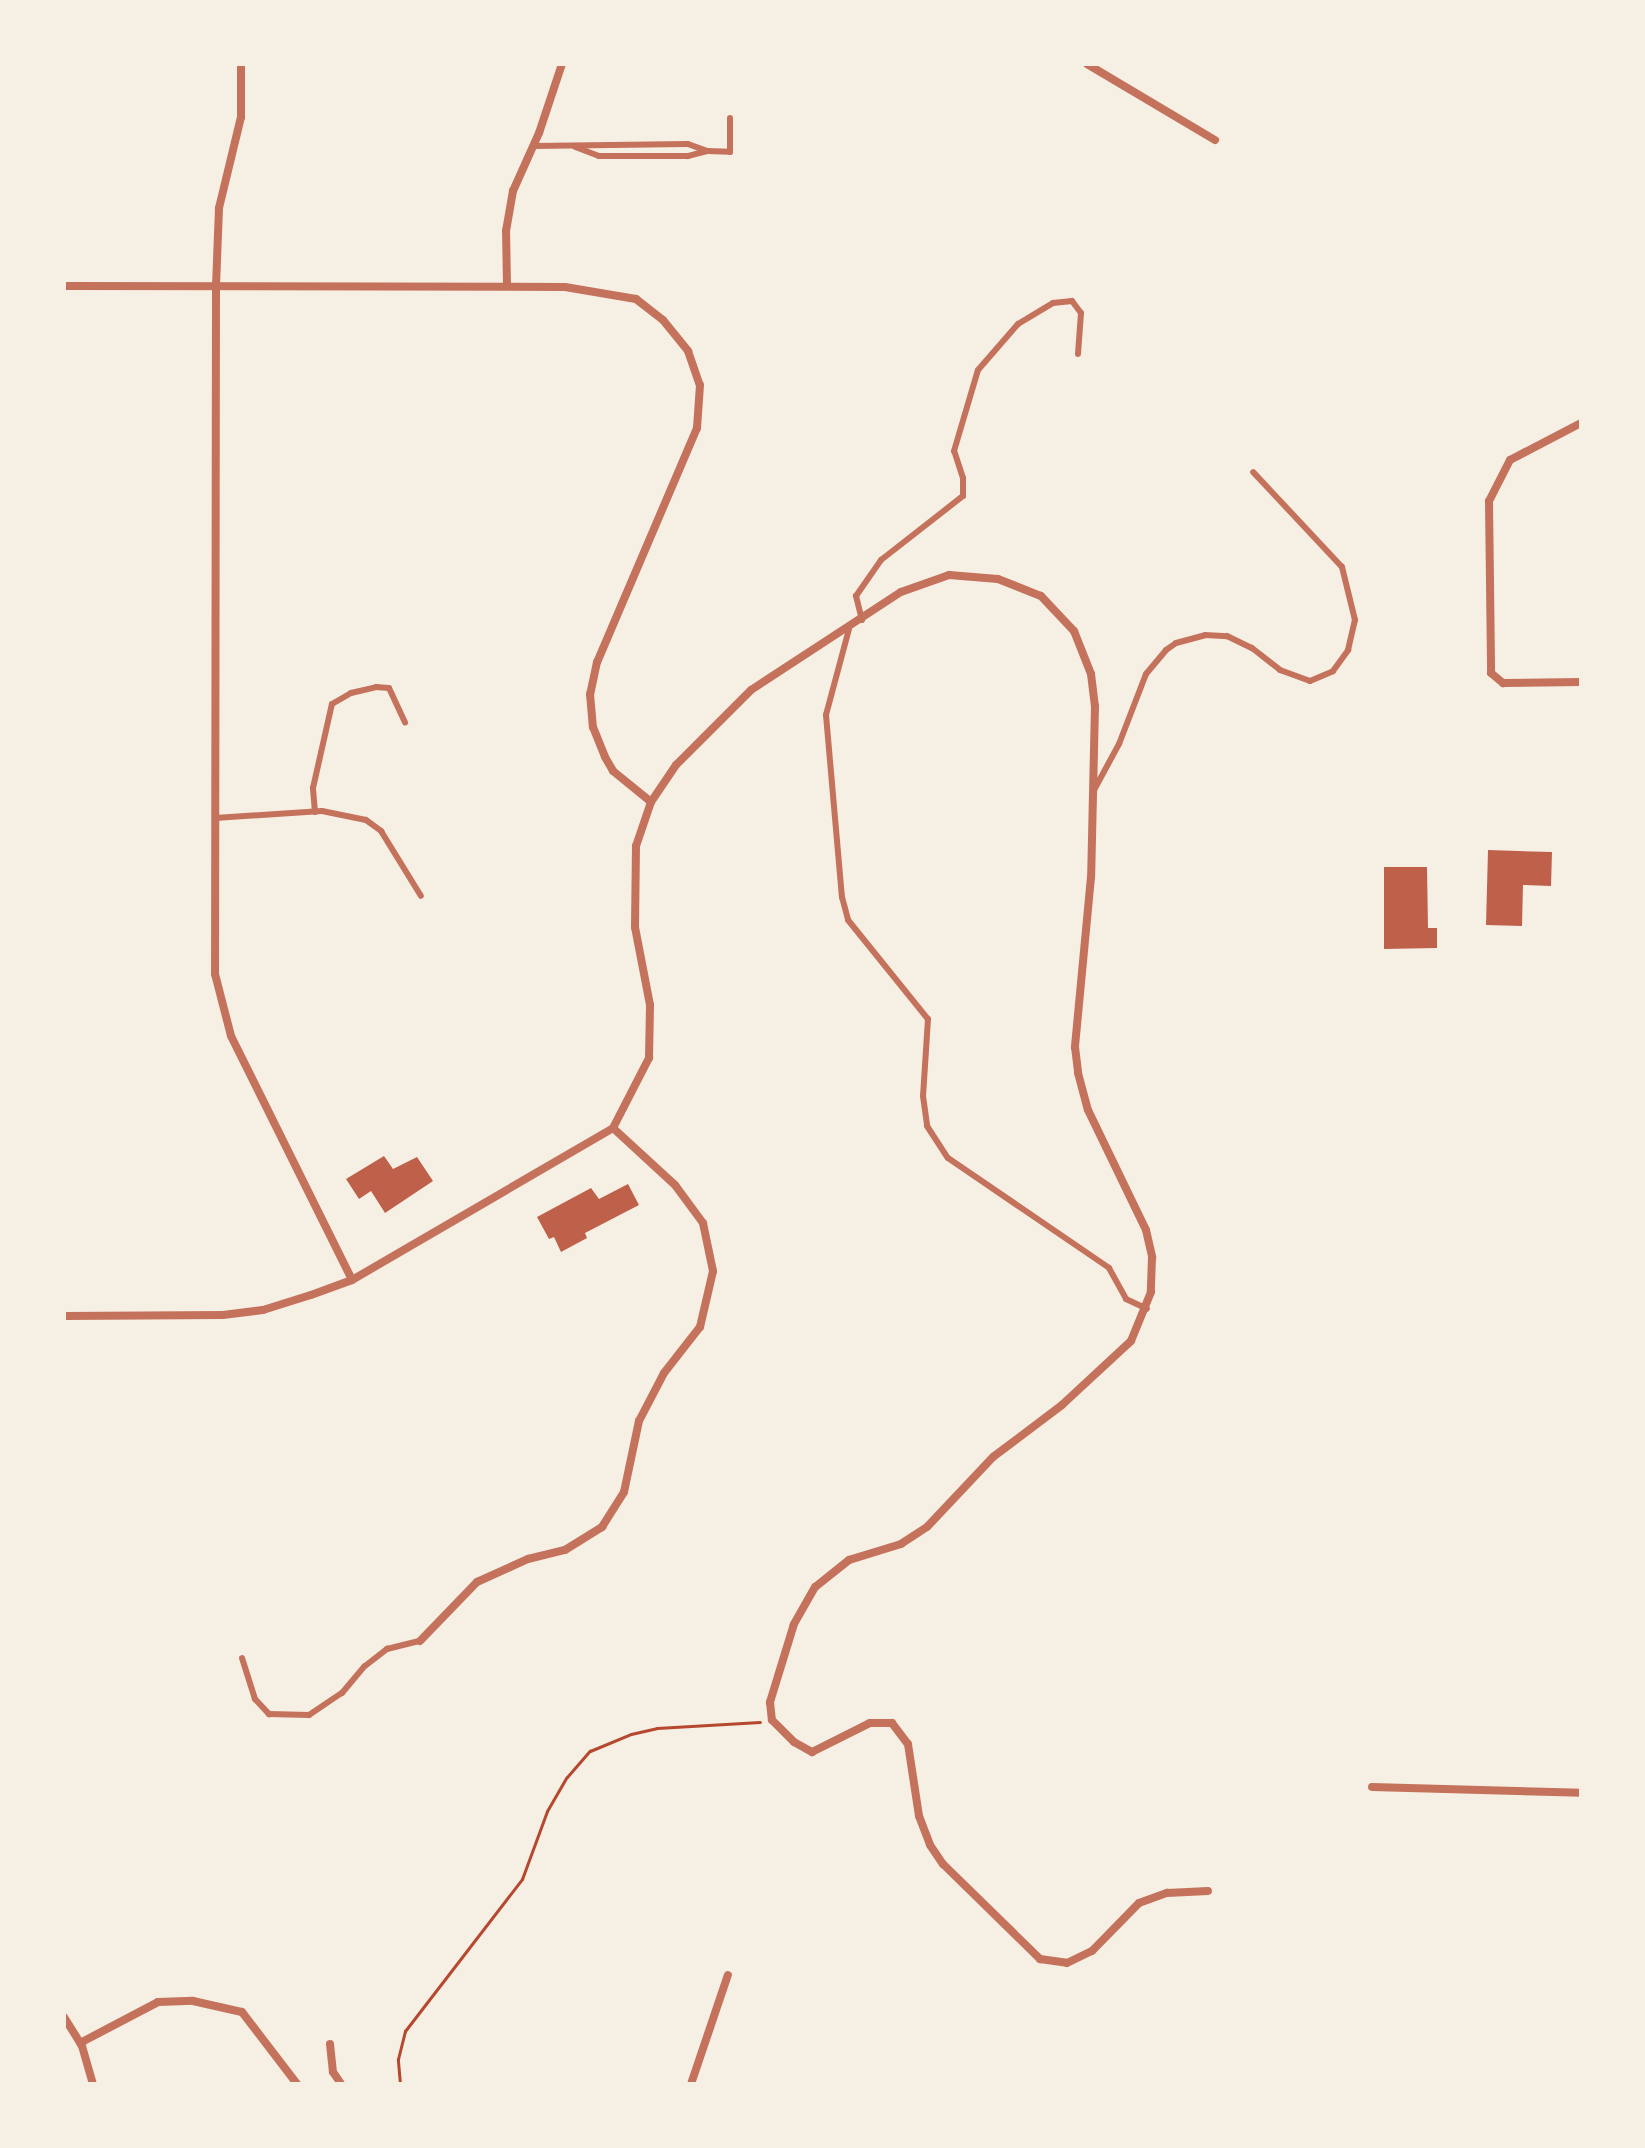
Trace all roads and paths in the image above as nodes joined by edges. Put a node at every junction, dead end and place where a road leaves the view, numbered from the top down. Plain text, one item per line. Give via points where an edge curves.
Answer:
1 (241, 64) edge
2 (562, 64) edge
3 (1087, 64) edge
4 (730, 118) dead end
5 (1215, 140) dead end
6 (533, 146) junction
7 (575, 147) junction
8 (707, 151) junction
9 (64, 286) edge
10 (216, 286) junction
11 (507, 286) junction
12 (1078, 354) dead end
13 (1581, 423) edge
14 (1253, 472) dead end
15 (862, 620) junction
16 (849, 629) junction
17 (1581, 682) edge
18 (405, 722) dead end
19 (1093, 792) junction
20 (651, 802) junction
21 (315, 812) junction
22 (215, 818) junction
23 (421, 896) dead end
24 (613, 1128) junction
25 (352, 1280) junction
26 (1147, 1309) junction
27 (64, 1316) edge
28 (420, 1641) joint
29 (242, 1658) dead end
30 (772, 1720) junction
31 (1372, 1787) dead end
32 (1581, 1793) edge
33 (1208, 1891) dead end
34 (728, 1975) dead end
35 (64, 2017) edge
36 (80, 2043) junction
37 (330, 2044) dead end
38 (93, 2084) edge
39 (297, 2084) edge
40 (341, 2084) edge
41 (400, 2084) edge
42 (691, 2084) edge

1 - 10 street via 241,117 219,208
2 - 6 street
3 - 5 street
4 - 8 lane via 730,152
6 - 7 lane
6 - 11 street via 513,191 506,231
7 - 8 lane via 688,144
7 - 8 lane via 599,156 688,156
9 - 10 street
10 - 11 street
10 - 22 street
11 - 20 street via 565,287 636,299 663,320 688,351 700,385 697,428 597,662 590,694 593,727 605,757 613,771
12 - 15 lane via 1081,313 1072,301 1053,303 1018,324 978,370 954,451 963,496 881,560 856,596
13 - 17 street via 1510,460 1497,480 1489,501 1489,650 1491,673 1503,683
14 - 19 lane via 1342,567 1355,620 1348,650 1333,671 1310,681 1280,670 1227,636 1176,643 1146,674 1119,744
15 - 16 street
15 - 19 street via 901,592 949,575 998,579 1041,596 1074,631 1091,674
16 - 20 street via 751,690 676,765
16 - 26 lane via 826,715 842,897 848,920 928,1019 923,1096 927,1126 948,1158 1109,1268 1126,1299
18 - 21 lane via 389,688 351,693 332,704 313,788
19 - 26 street via 1075,1047 1088,1110 1149,1240 1153,1274
20 - 24 street via 636,846 634,887 635,927 650,1005 649,1058
21 - 22 lane
21 - 23 lane via 366,820 381,831
22 - 25 street via 215,974 224,1014
24 - 25 street
24 - 28 street via 675,1185 703,1223 713,1271 700,1327 664,1373 639,1421 624,1492 602,1527 565,1550 528,1559 477,1582
25 - 27 street via 263,1310 223,1315
26 - 30 street via 1131,1341 1062,1405 993,1457 927,1527 901,1544 849,1560 815,1587 776,1672
28 - 29 lane via 387,1649 342,1693 309,1715 269,1714 255,1699
30 - 33 street via 812,1752 870,1723 892,1723 908,1744 919,1816 930,1845 1040,1959 1067,1963 1092,1951 1139,1903 1167,1893
30 - 41 path via 657,1728 590,1751 547,1811 522,1879 405,2031 398,2059
31 - 32 street
34 - 42 street
35 - 36 street
36 - 38 street
36 - 39 street via 158,2002 193,2001 242,2012
37 - 40 street via 333,2072

